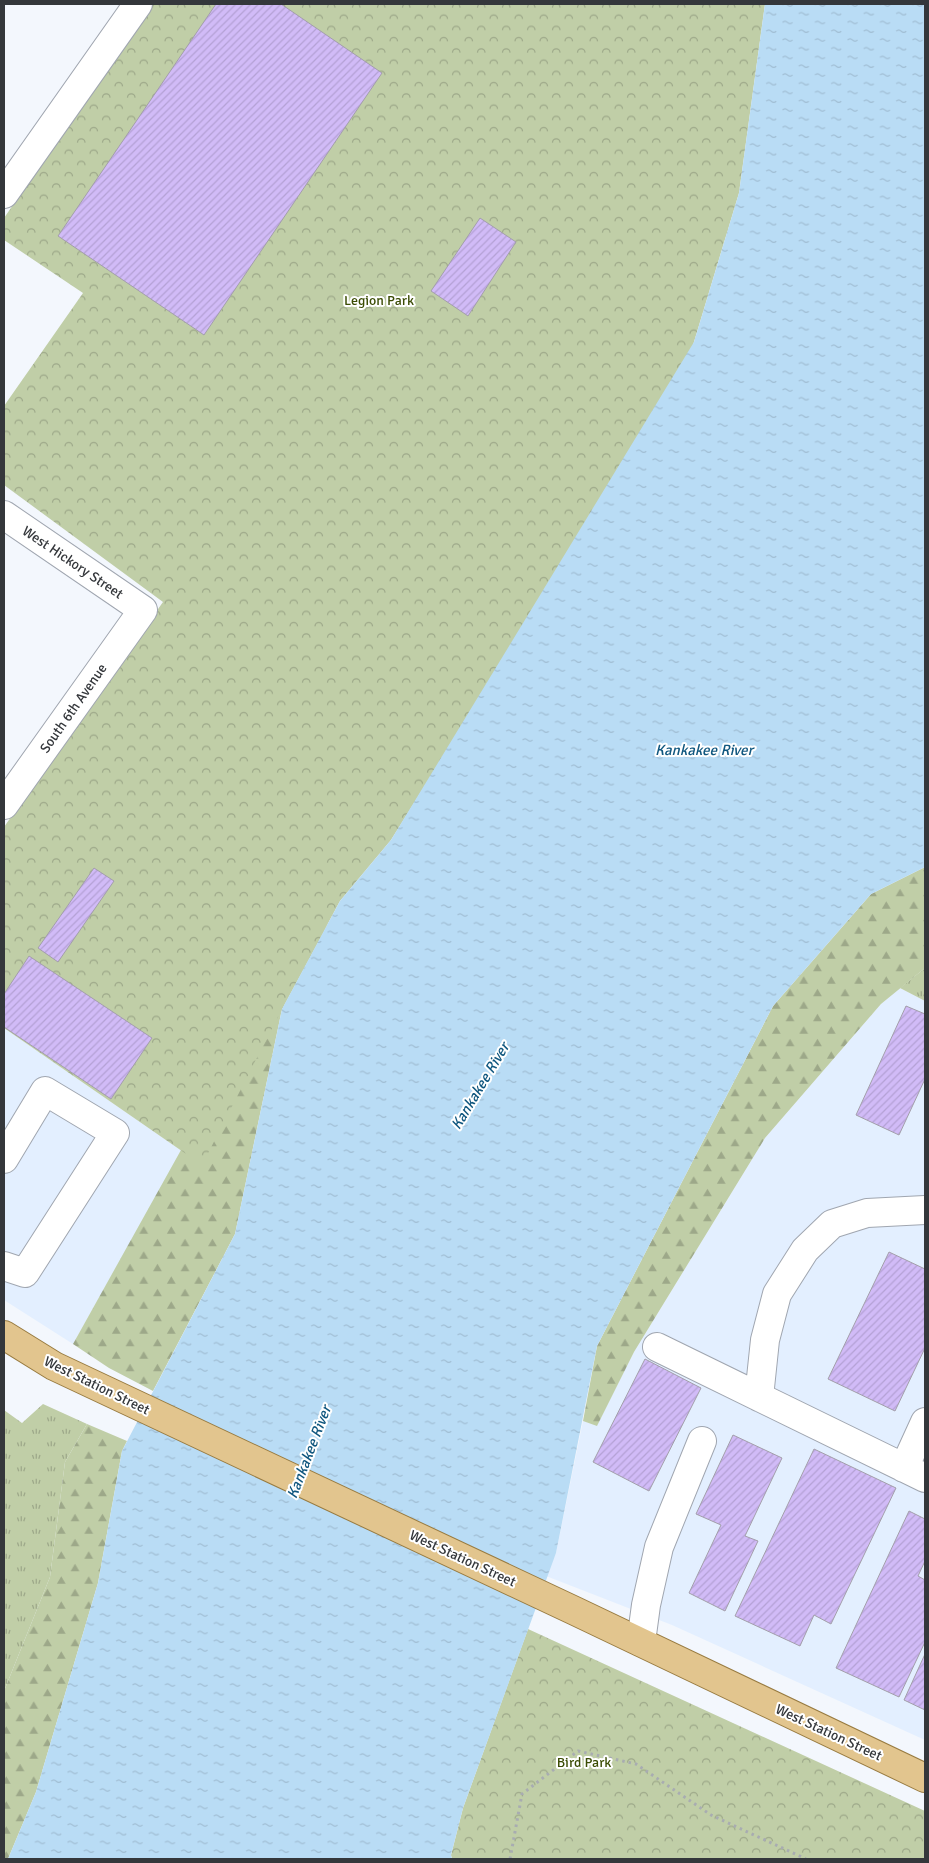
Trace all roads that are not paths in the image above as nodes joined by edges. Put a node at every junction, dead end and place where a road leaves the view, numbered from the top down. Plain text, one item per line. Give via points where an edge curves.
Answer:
1 (138, 4) edge
2 (4, 194) edge
3 (4, 515) edge
4 (143, 610) joint
5 (4, 805) edge
6 (4, 1159) edge
7 (925, 1210) edge
8 (4, 1266) edge
9 (4, 1335) edge
10 (658, 1347) dead end
11 (759, 1397) junction
12 (925, 1422) edge
13 (702, 1441) dead end
14 (915, 1473) edge
15 (641, 1642) junction
16 (925, 1778) edge

1 - 2 street
3 - 4 street, West Hickory Street
4 - 5 street, South 6th Avenue
6 - 8 street via 45,1091 115,1133 25,1273
7 - 11 street via 867,1213 832,1224 805,1250 777,1294 765,1340
9 - 15 main road, West Station Street via 54,1366
10 - 11 street
11 - 14 street
12 - 14 street
13 - 15 street via 659,1547
15 - 16 main road, West Station Street

